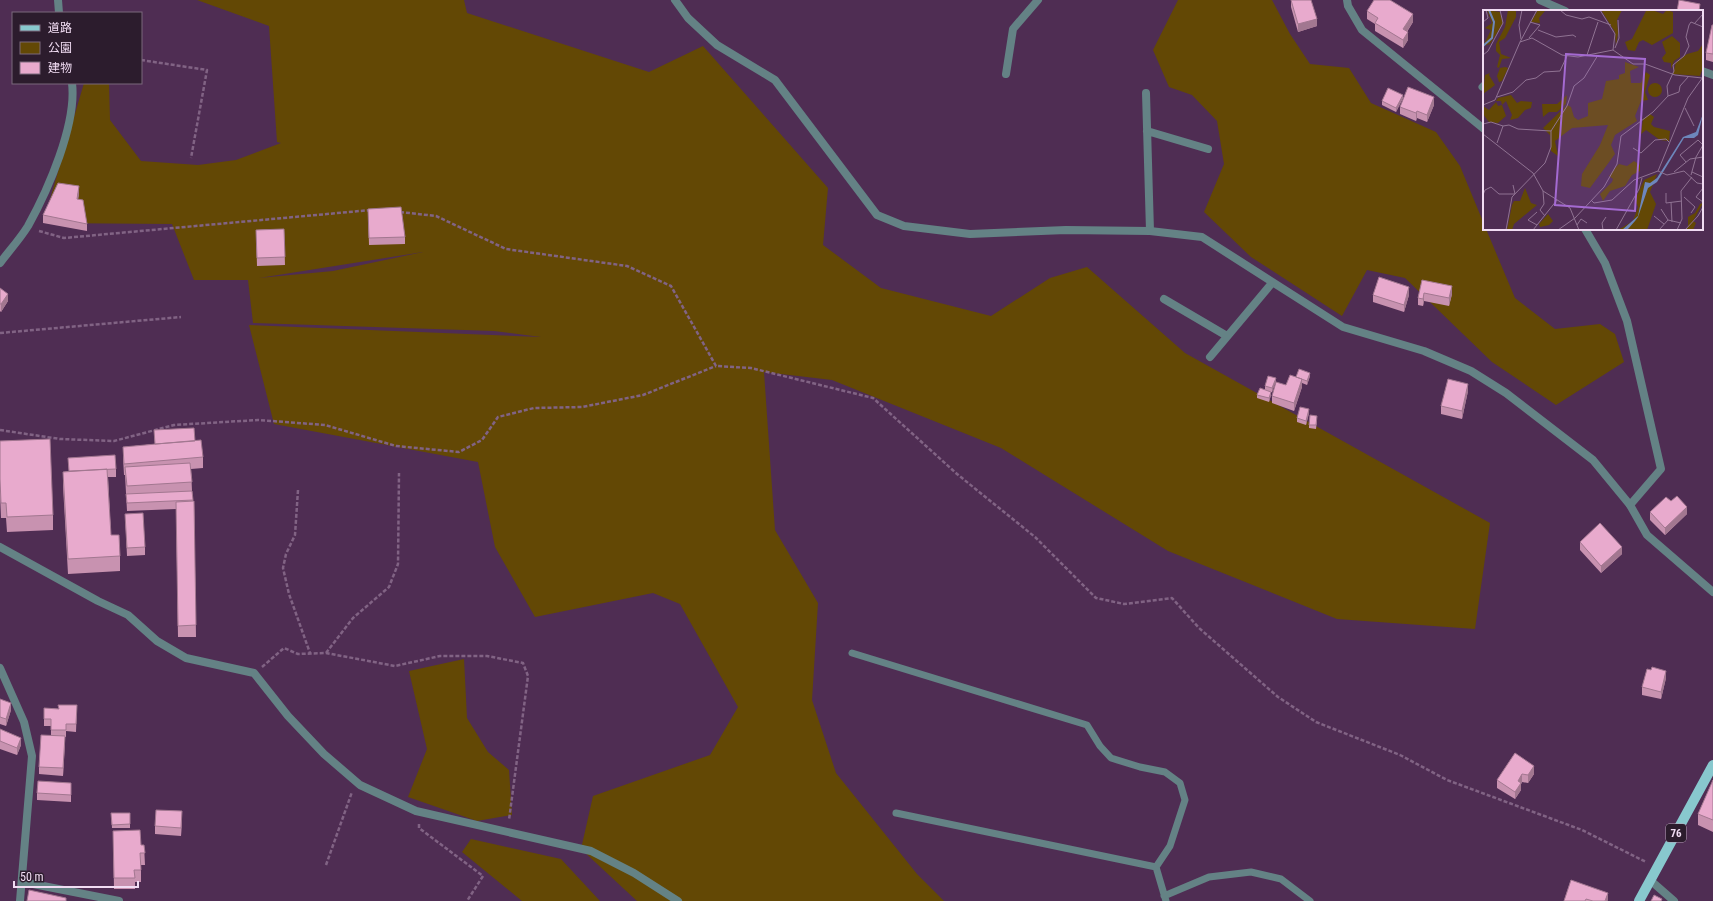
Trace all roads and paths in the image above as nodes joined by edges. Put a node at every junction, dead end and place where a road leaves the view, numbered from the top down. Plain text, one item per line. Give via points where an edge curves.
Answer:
1 (58, 0) edge
2 (675, 0) edge
3 (1038, 0) edge
4 (1347, 0) edge
5 (1540, 0) edge
6 (1563, 10) edge
7 (58, 12) edge
8 (142, 60) edge
9 (1703, 70) edge
10 (1006, 74) dead end
11 (1713, 75) edge
12 (72, 84) edge
13 (1146, 93) dead end
14 (1483, 128) edge
15 (1147, 131) junction
16 (1208, 149) dead end
17 (191, 158) dead end
18 (373, 210) edge
19 (397, 212) edge
20 (27, 227) junction
21 (1586, 230) edge
22 (1150, 231) junction
23 (0, 263) edge
24 (1272, 283) junction
25 (1164, 299) dead end
26 (181, 317) dead end
27 (0, 333) edge
28 (1227, 336) junction
29 (1210, 357) dead end
30 (716, 366) junction
31 (0, 430) edge
32 (399, 473) dead end
33 (298, 490) dead end
34 (1630, 505) junction
35 (0, 547) edge
36 (1713, 592) edge
37 (310, 653) junction
38 (326, 653) junction
39 (852, 653) dead end
40 (0, 668) edge
41 (254, 674) junction
42 (1713, 765) edge
43 (355, 781) junction
44 (421, 812) junction
45 (896, 813) dead end
46 (507, 831) junction
47 (326, 865) dead end
48 (1156, 867) junction
49 (1658, 868) junction
50 (1650, 880) junction
51 (23, 882) junction
52 (1165, 898) edge
53 (20, 901) edge
54 (119, 901) edge
55 (467, 901) edge
56 (678, 901) edge
57 (1310, 901) edge
58 (1639, 901) edge
59 (1674, 901) edge

1 - 7 street
2 - 22 street via 688,18 718,45 775,80 878,215 904,226 970,234 1066,230
3 - 10 street via 1013,29
4 - 14 street via 1362,30
5 - 6 street
8 - 17 path via 207,70
9 - 11 street
12 - 20 street via 68,132 41,200
13 - 15 street
15 - 16 street
15 - 22 street
18 - 20 path via 64,238
19 - 30 path via 436,216 506,248 627,266 671,286
20 - 23 street
21 - 34 street via 1605,263 1627,321 1661,469
22 - 24 street via 1202,237
24 - 28 street
24 - 34 street via 1343,327 1424,351 1471,371 1506,393 1593,460
25 - 28 street
26 - 27 path
28 - 29 street
30 - 31 path via 644,395 582,407 534,408 498,417 482,440 459,452 396,446 325,425 258,420 174,425 114,441 60,439
30 - 49 path via 750,368 873,398 957,474 1035,537 1096,598 1124,604 1172,598 1199,628 1278,698 1316,722 1400,755 1447,780 1582,830
32 - 38 path via 398,564 388,587 353,618
33 - 37 path via 296,535 286,554 283,568 289,594
34 - 36 street via 1647,535
35 - 41 street via 128,615 157,641 186,658
37 - 38 path
37 - 41 path via 298,654 284,648
38 - 46 path via 395,666 440,656 486,656 523,663 528,676
39 - 48 lane via 1087,725 1111,758 1165,772 1180,783 1185,800 1170,846
40 - 51 street via 24,722 32,756
41 - 43 street via 313,743
42 - 49 main road, 76
43 - 44 street
43 - 47 path
44 - 46 street
44 - 55 path via 419,828 483,876
45 - 48 lane
46 - 56 street via 592,851 634,873
48 - 52 lane
49 - 50 main road, 76
50 - 58 main road, 76
50 - 59 street
51 - 53 street
51 - 54 street
52 - 57 lane via 1209,877 1251,872 1281,879

